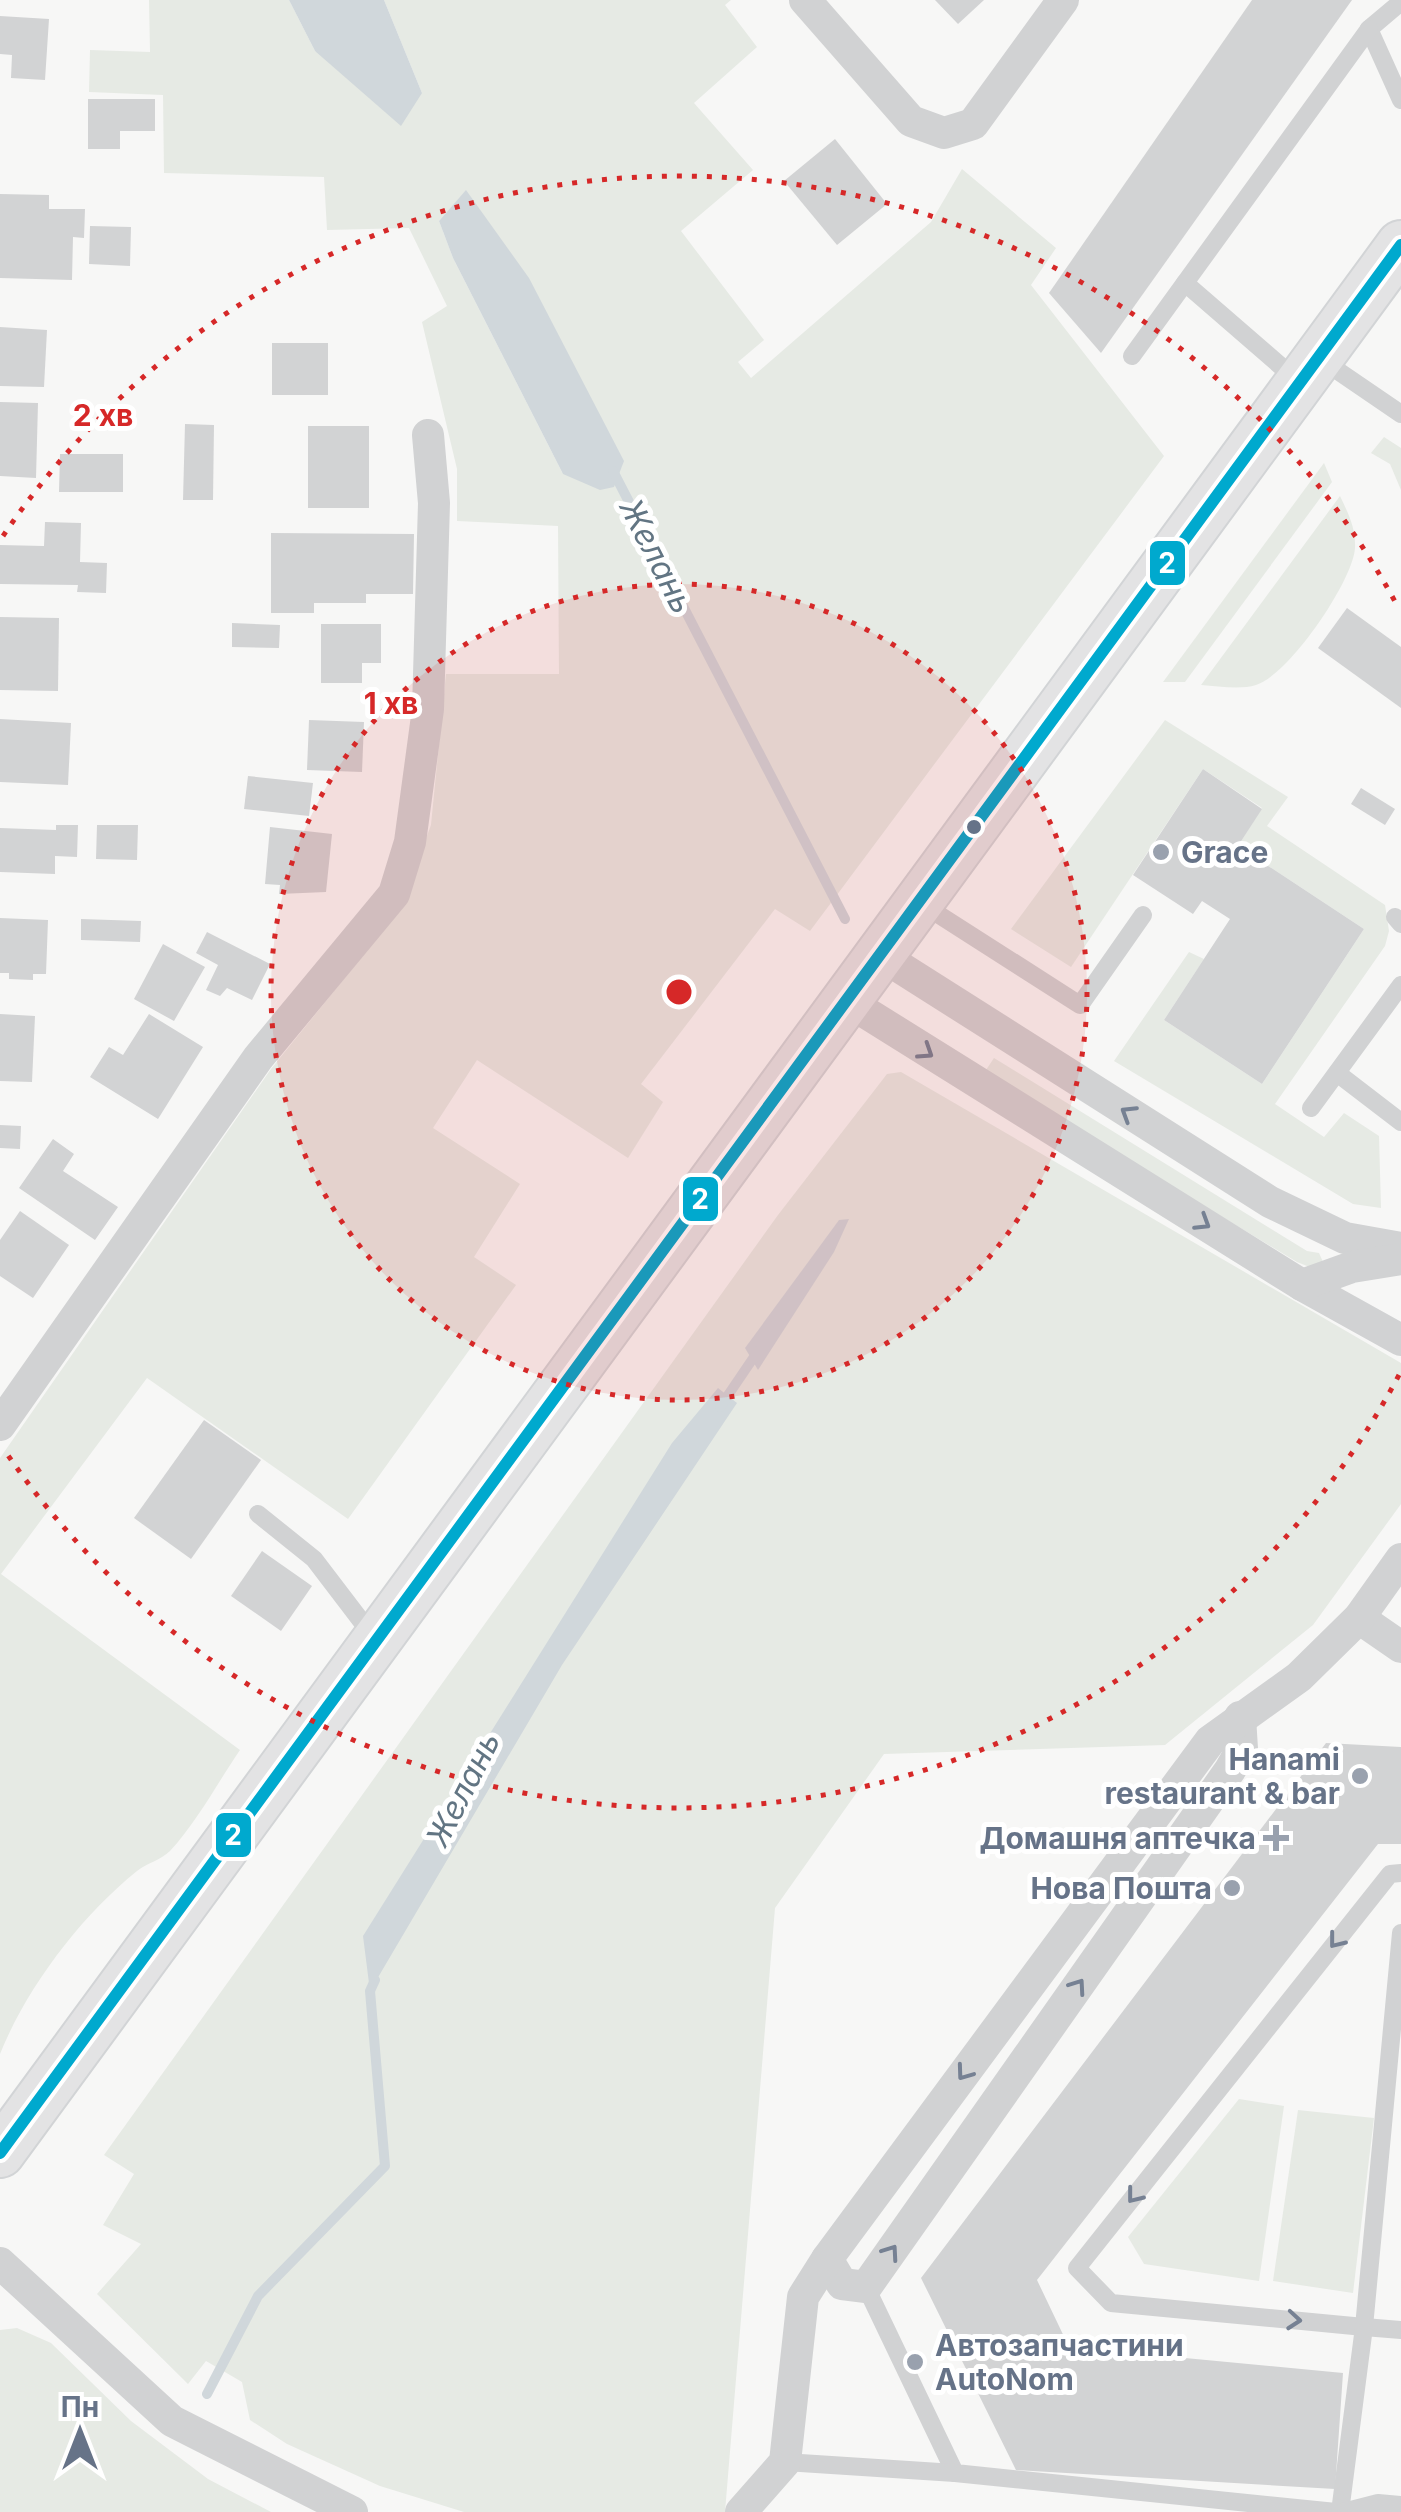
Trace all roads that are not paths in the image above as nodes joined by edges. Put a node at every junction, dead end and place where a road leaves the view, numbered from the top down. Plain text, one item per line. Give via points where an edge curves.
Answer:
1 (806, 0) edge
2 (1063, 0) edge
3 (1401, 2) edge
4 (1370, 29) junction
5 (1401, 100) edge
6 (1401, 245) edge
7 (1184, 283) junction
8 (1132, 356) dead end
9 (1309, 370) junction
10 (1401, 414) edge
11 (428, 434) dead end
12 (919, 902) junction
13 (1143, 915) dead end
14 (879, 954) junction
15 (1401, 985) edge
16 (844, 999) junction
17 (1337, 1073) junction
18 (1311, 1108) dead end
19 (1401, 1122) edge
20 (1401, 1230) edge
21 (1401, 1248) edge
22 (1401, 1259) edge
23 (1302, 1285) junction
24 (1401, 1340) edge
25 (0, 1424) edge
26 (258, 1514) dead end
27 (1401, 1559) edge
28 (1358, 1618) junction
29 (375, 1640) junction
30 (1401, 1647) edge
31 (1240, 1718) junction
32 (1401, 1873) edge
33 (1401, 1933) edge
34 (0, 2153) edge
35 (827, 2259) junction
36 (0, 2263) edge
37 (866, 2287) junction
38 (1364, 2327) junction
39 (1401, 2330) edge
40 (784, 2462) junction
41 (955, 2473) junction
42 (1401, 2505) edge
43 (352, 2512) edge
44 (742, 2512) edge
45 (1340, 2512) edge

1 - 2 street via 911,121 944,133 973,124
3 - 4 lane
4 - 5 lane
4 - 7 lane
6 - 9 main road
7 - 8 lane
7 - 9 lane
9 - 10 lane
9 - 12 main road
11 - 25 street via 434,520 428,710 410,842 394,894 258,1058
12 - 13 lane via 1080,1005
12 - 14 main road
14 - 16 main road
21 -> 14 street via 1346,1238 1270,1202
15 - 17 lane
16 -> 23 street
16 - 29 main road
17 - 18 lane
17 - 19 lane
20 - 21 lane
22 - 23 street
23 - 24 street
26 - 29 lane via 314,1559
27 - 28 street
28 - 30 street
28 - 31 street via 1299,1676
29 - 34 main road
31 -> 35 street via 1210,1741
37 -> 31 street via 1230,1770 1242,1749
32 -> 38 lane via 1390,1874 1077,2268 1111,2303
33 - 38 lane
35 - 37 street via 842,2284
35 - 40 street via 803,2297
36 - 43 street via 172,2421
37 - 41 lane
38 - 39 lane
38 - 45 lane
40 - 41 lane
40 - 44 street
41 - 45 lane
42 - 45 lane via 1378,2502

